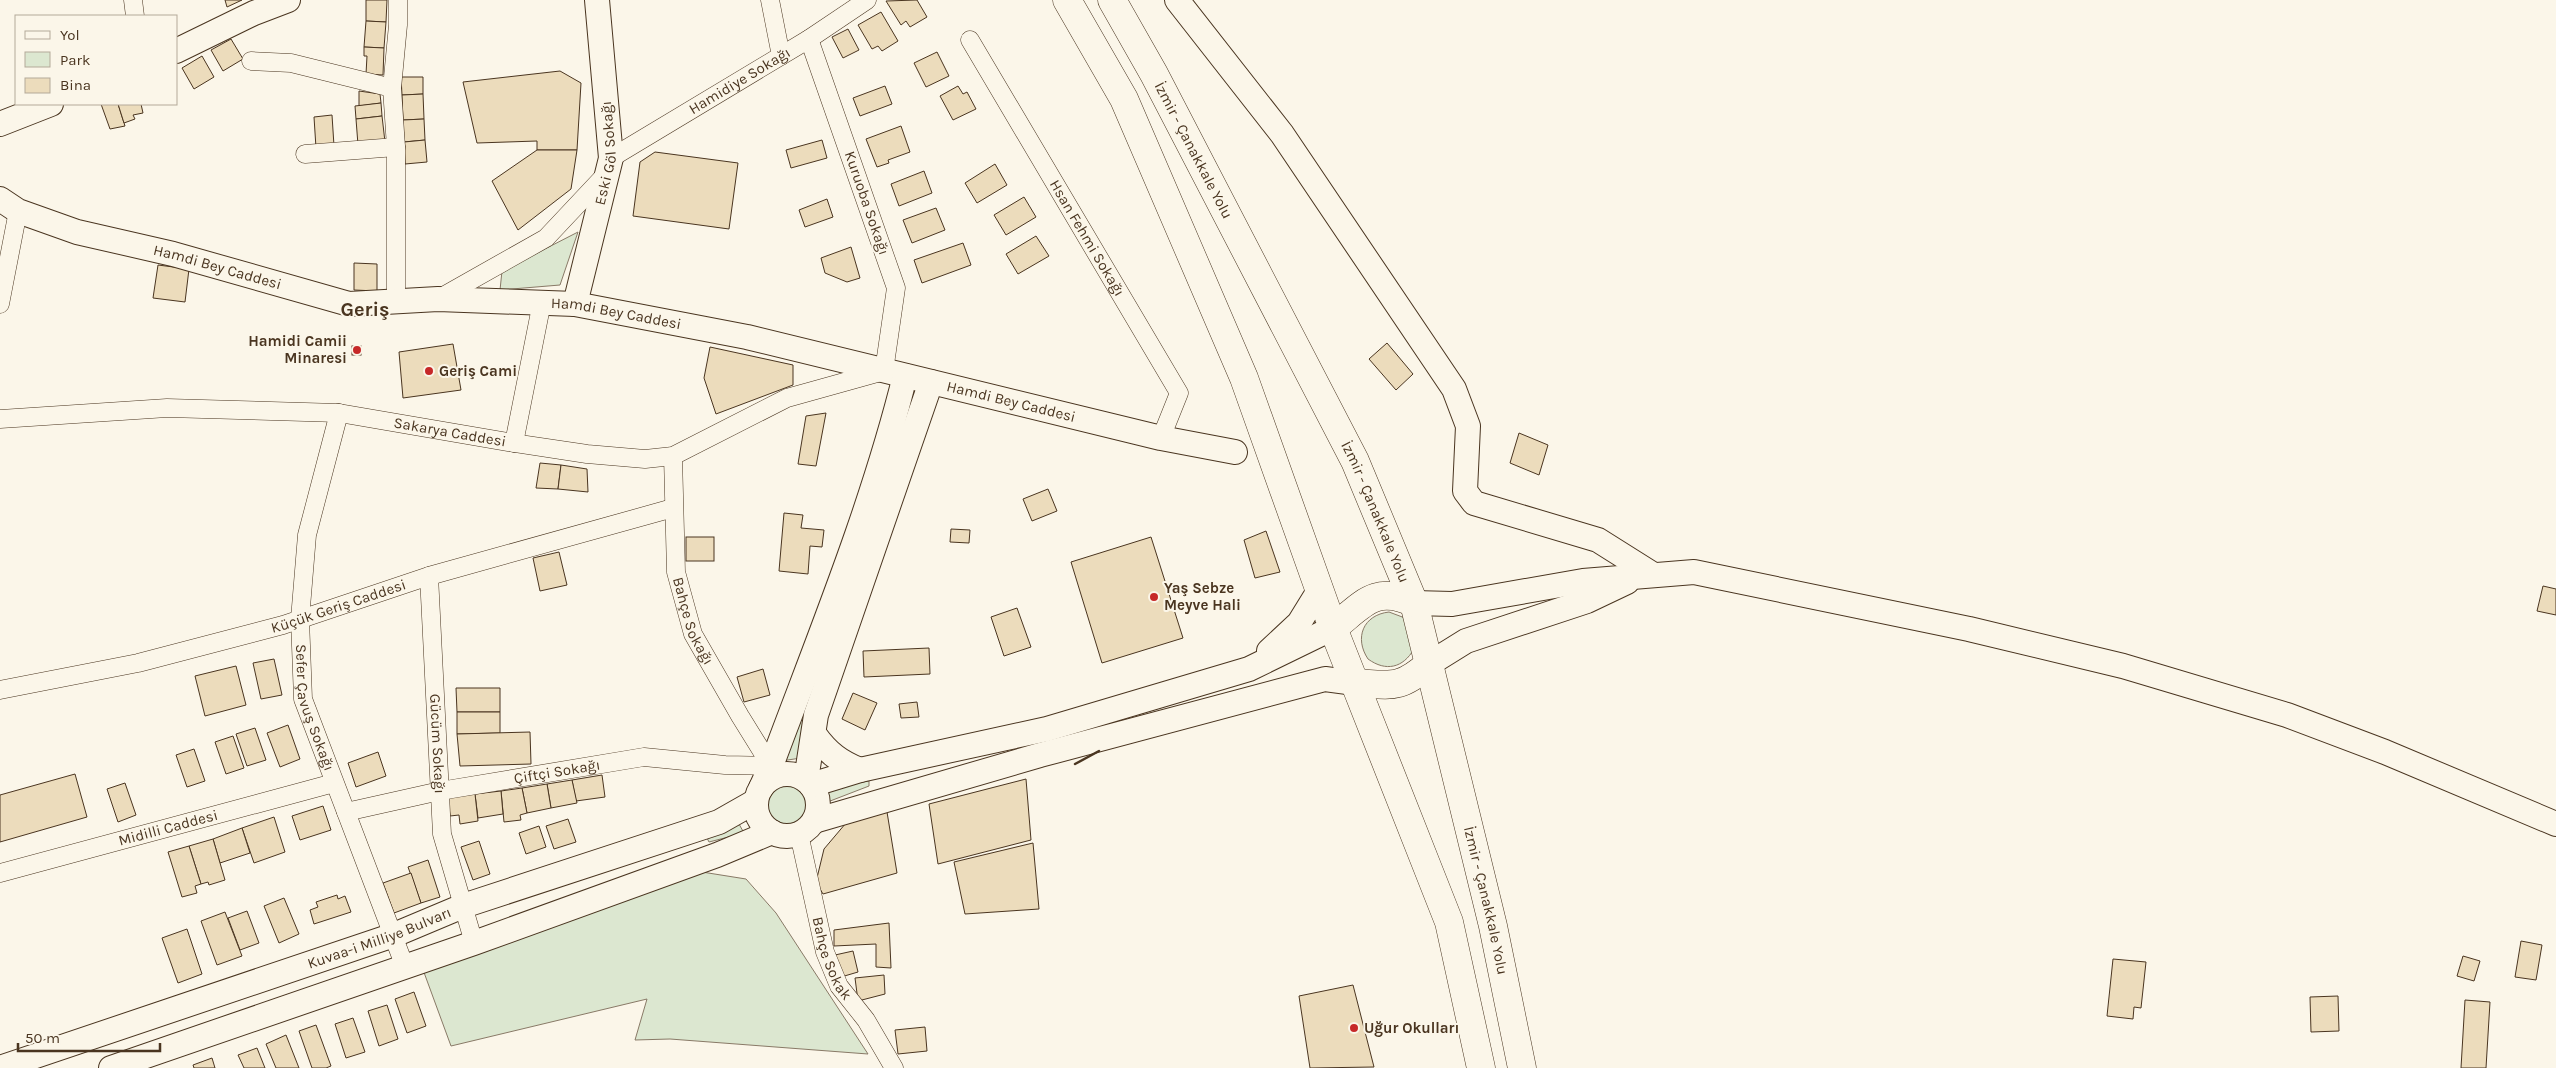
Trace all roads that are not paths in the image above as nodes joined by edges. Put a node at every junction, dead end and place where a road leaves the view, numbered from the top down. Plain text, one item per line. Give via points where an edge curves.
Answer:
1 (132, 0) edge
2 (288, 0) edge
3 (398, 0) edge
4 (597, 0) edge
5 (770, 0) edge
6 (867, 0) edge
7 (1067, 0) edge
8 (1112, 0) edge
9 (1177, 0) edge
10 (135, 15) edge
11 (809, 39) junction
12 (970, 40) dead end
13 (178, 50) edge
14 (781, 56) junction
15 (251, 61) dead end
16 (392, 88) junction
17 (48, 105) edge
18 (0, 124) edge
19 (396, 147) junction
20 (304, 154) dead end
21 (609, 165) junction
22 (9, 205) edge
23 (438, 299) junction
24 (396, 302) junction
25 (542, 302) junction
26 (0, 304) edge
27 (575, 304) junction
28 (895, 373) junction
29 (931, 382) junction
30 (339, 413) junction
31 (0, 419) edge
32 (1161, 438) junction
33 (514, 444) junction
34 (1235, 452) dead end
35 (673, 456) junction
36 (673, 508) junction
37 (1590, 537) junction
38 (1647, 575) junction
39 (429, 576) junction
40 (1583, 581) junction
41 (1320, 589) junction
42 (1414, 603) junction
43 (300, 619) junction
44 (1332, 628) junction
45 (1429, 664) junction
46 (1249, 668) junction
47 (1355, 683) junction
48 (0, 690) edge
49 (815, 735) junction
50 (771, 766) junction
51 (860, 770) junction
52 (334, 783) junction
53 (809, 783) junction
54 (440, 791) junction
55 (758, 795) junction
56 (346, 812) junction
57 (2556, 824) edge
58 (806, 827) junction
59 (772, 832) junction
60 (0, 873) edge
61 (463, 906) junction
62 (394, 935) junction
63 (474, 943) junction
64 (405, 966) junction
65 (0, 1068) edge
66 (111, 1068) edge
67 (894, 1068) edge
68 (1481, 1068) edge
69 (1522, 1068) edge

1 - 10 street
2 - 13 main road
3 - 16 street
4 - 21 main road, Eski Göl Sokağı
5 - 14 street
6 - 11 street, Hamidiye Sokağı
7 - 41 highway via 1124,99 1244,378
8 - 42 highway, İzmir - Çanakkale Yolu via 1154,74 1355,461
9 - 37 main road via 1282,134 1454,389 1468,426 1465,491 1474,503
11 - 14 street, Hamidiye Sokağı
11 - 28 street, Kuruoba Sokağı via 896,288
12 - 32 street, Hsan Fehmi Sokağı via 1179,393
14 - 21 street, Hamidiye Sokağı
15 - 16 street via 291,62
16 - 19 street
17 - 18 main road
19 - 20 street
19 - 24 street
21 - 23 street, Hamidiye Sokağı via 546,238
21 - 27 main road, Eski Göl Sokağı
22 - 24 main road, Hamdi Bey Caddesi via 77,232 174,254 349,304
22 - 26 street
23 - 24 main road, Hamdi Bey Caddesi
23 - 25 main road, Hamdi Bey Caddesi
25 - 27 main road, Hamdi Bey Caddesi
25 - 33 street
27 - 28 main road, Hamdi Bey Caddesi via 747,337
28 - 29 main road, Hamdi Bey Caddesi
28 - 35 street, Sakarya Caddesi via 787,398
28 - 50 main road via 895,416 857,534
29 - 32 main road, Hamdi Bey Caddesi
29 - 49 main road via 816,715
30 - 31 street, Sakarya Caddesi via 167,408
30 - 33 street, Sakarya Caddesi
30 - 43 street, Sefer Çavuş Sokağı via 307,535
32 - 34 main road, Hamdi Bey Caddesi
33 - 35 street, Sakarya Caddesi via 626,458
35 - 36 street, Bahçe Sokağı
36 - 39 street, Küçük Geriş Caddesi
36 - 50 street, Bahçe Sokağı via 676,572 693,634
37 - 38 main road
37 - 40 main road via 1603,552 1603,562 1597,572
38 - 40 main road
38 - 45 main road via 1587,600 1466,641
38 - 57 main road via 1694,572 1969,629 2123,666 2287,715 2386,752
39 - 43 street, Küçük Geriş Caddesi
39 - 54 street, Gücüm Sokağı
40 - 42 main road via 1452,604
41 - 44 highway
41 - 46 main road via 1299,623
42 - 44 highway via 1401,597 1373,597
42 - 45 highway, İzmir - Çanakkale Yolu
43 - 48 street, Küçük Geriş Caddesi via 138,662
43 - 52 street, Sefer Çavuş Sokağı via 303,699
44 - 46 main road
44 - 47 highway
45 - 47 highway via 1402,684
45 - 69 highway, İzmir - Çanakkale Yolu via 1493,926
46 - 51 main road via 1047,730
47 - 58 main road via 1325,679 1040,755
47 - 68 highway via 1449,922
49 - 51 main road via 825,750 839,761
49 - 53 main road
50 - 54 street, Çiftçi Sokağı via 644,757
50 - 55 main road
51 - 53 main road
52 - 56 street, Sefer Çavuş Sokağı
52 - 60 street, Midilli Caddesi
53 - 55 main road via 797,775 777,776
53 - 58 main road via 818,802
54 - 56 street, Çiftçi Sokağı
54 - 61 street, Gücüm Sokağı via 442,834
55 - 59 main road via 760,819
55 - 61 main road, Kuvaa-i Milliye Bulvarı via 718,822
56 - 62 street, Sefer Çavuş Sokağı
58 - 59 main road via 790,836
58 - 67 street, Bahçe Sokak via 825,952 839,986 866,1020
59 - 63 main road
61 - 62 main road, Kuvaa-i Milliye Bulvarı
61 - 63 street, Gücüm Sokağı
62 - 64 street, Sefer Çavuş Sokağı
62 - 65 main road, Kuvaa-i Milliye Bulvarı
63 - 64 main road
64 - 66 main road

